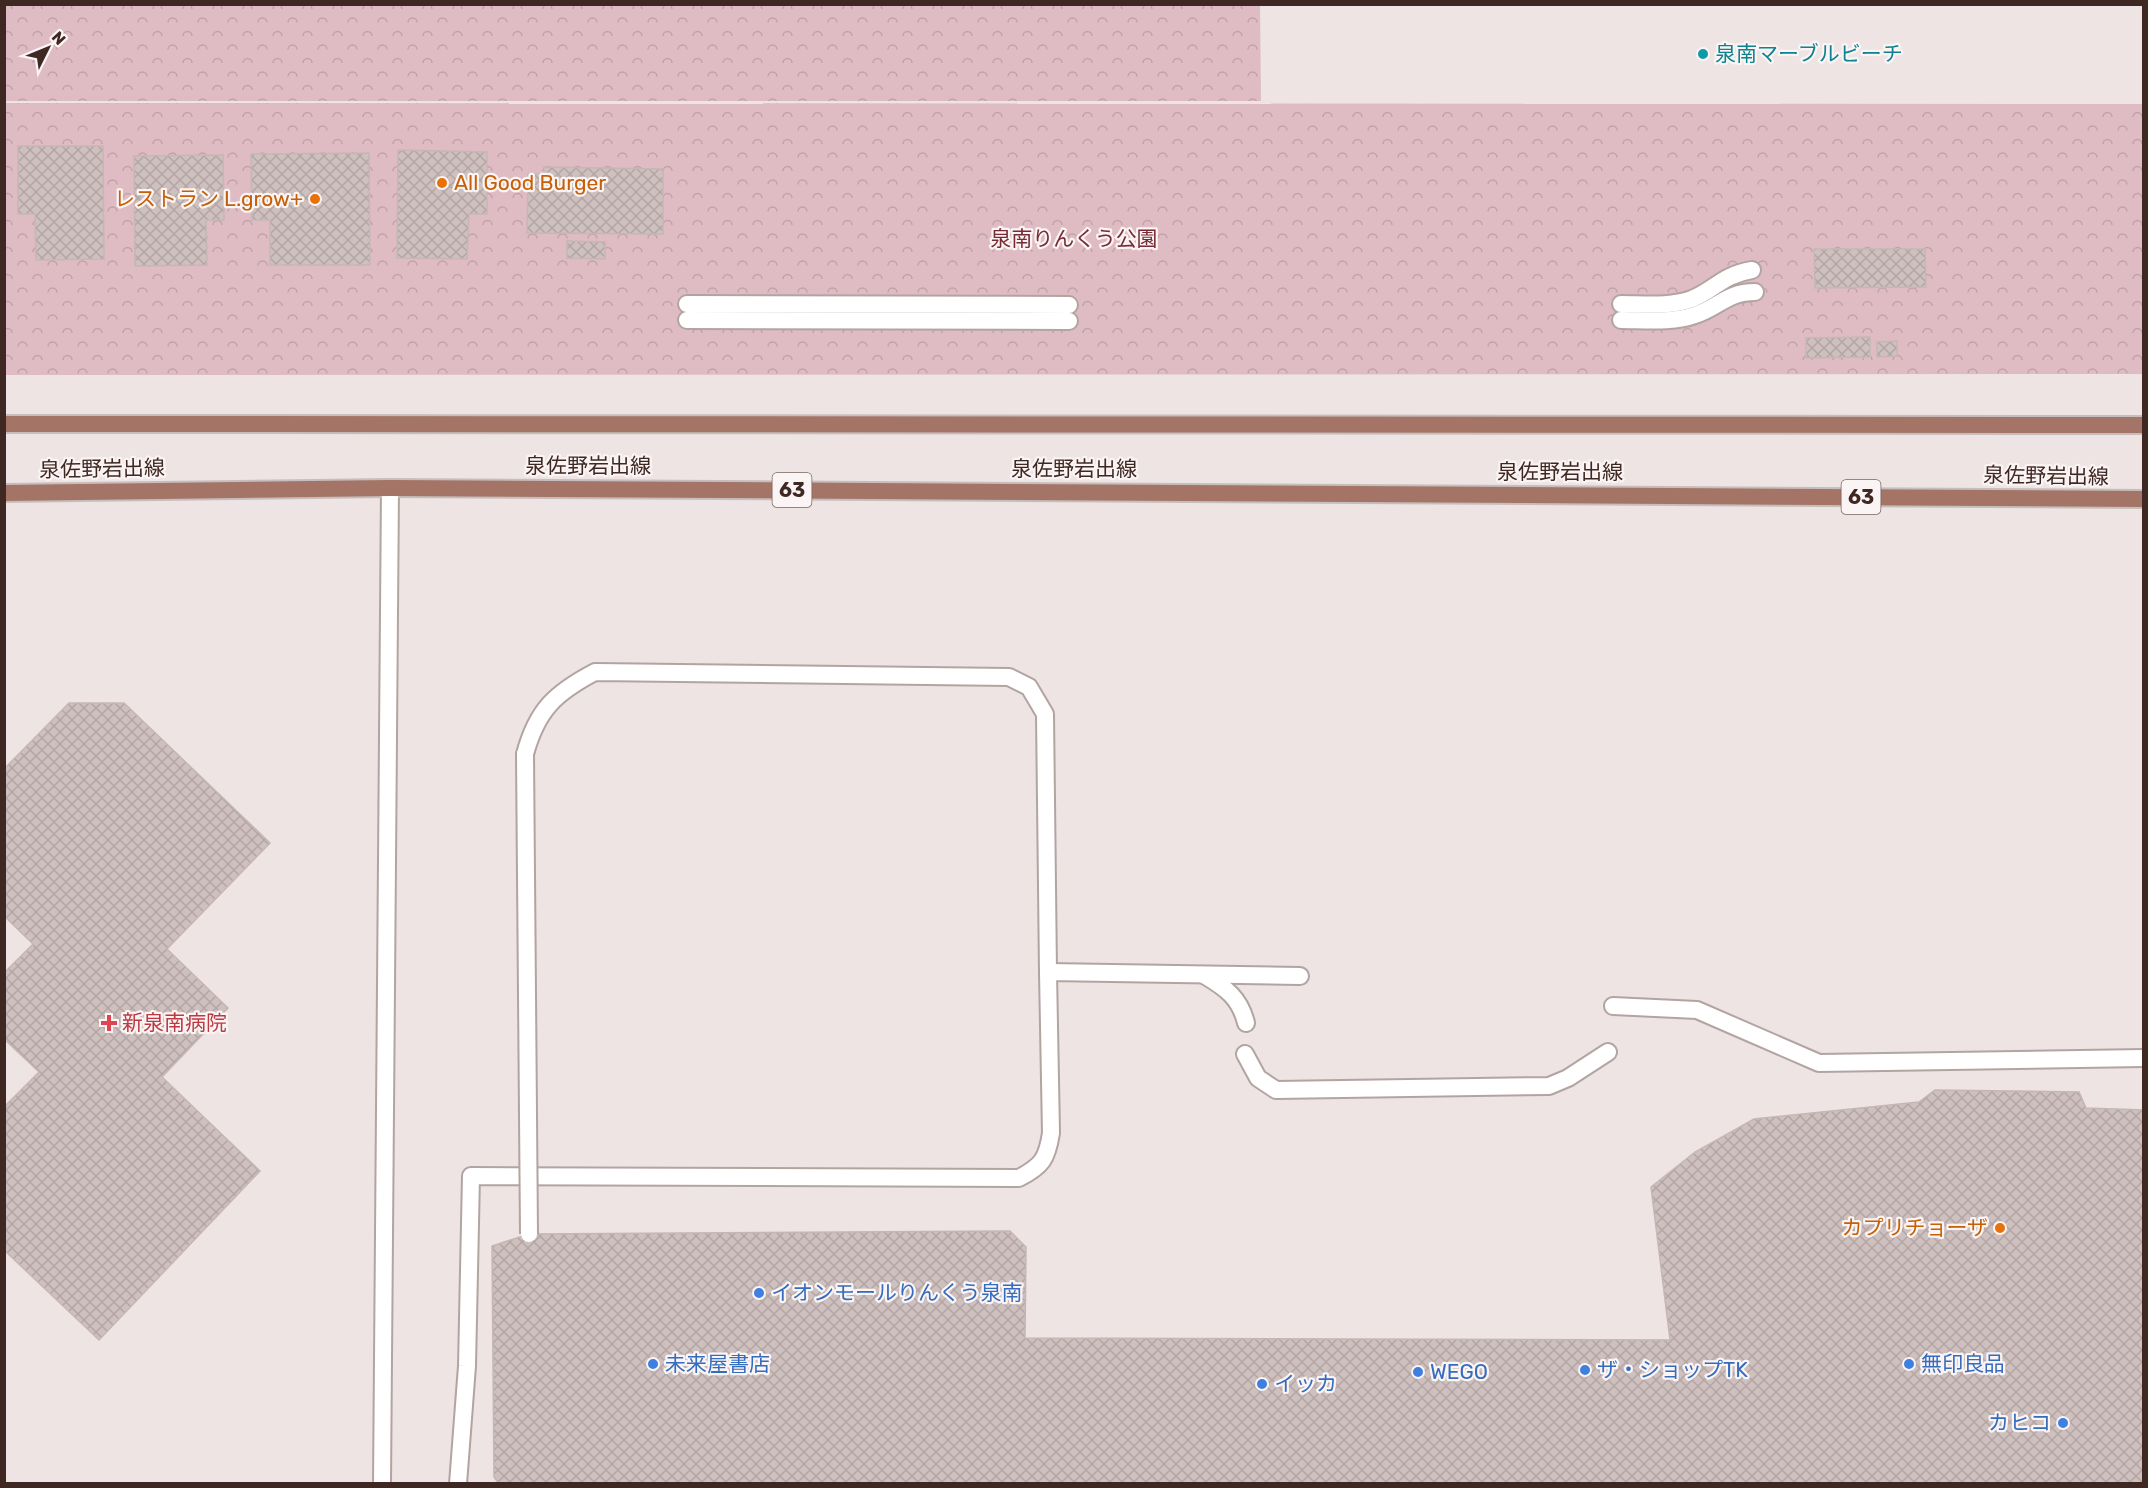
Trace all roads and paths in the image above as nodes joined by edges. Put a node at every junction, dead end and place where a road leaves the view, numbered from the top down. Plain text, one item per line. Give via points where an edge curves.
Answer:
1 (1752, 270) dead end
2 (1755, 292) dead end
3 (687, 312) dead end
4 (1070, 313) dead end
5 (4, 424) edge
6 (2144, 424) edge
7 (390, 488) junction
8 (4, 493) edge
9 (2144, 499) edge
10 (1048, 972) junction
11 (1204, 975) junction
12 (1300, 976) dead end
13 (1613, 1006) dead end
14 (1246, 1023) dead end
15 (1608, 1052) dead end
16 (1245, 1054) dead end
17 (2144, 1058) edge
18 (529, 1234) dead end
19 (382, 1484) edge
20 (458, 1484) edge

1 - 2 street via 1731,274 1683,302 1621,312 1684,318 1734,294
3 - 4 street
5 - 6 main road, 泉佐野岩出線
7 - 8 main road, 泉佐野岩出線 / 63
7 - 9 main road, 泉佐野岩出線 / 63
7 - 19 street
10 - 11 street
10 - 18 street, bridge via 1045,714 1029,687 1009,677 595,672 547,705 531,730 525,754
10 - 20 street via 1051,1133 1048,1154 1035,1169 1019,1178 471,1176 467,1366
11 - 12 street
11 - 14 street via 1227,988 1242,1006
13 - 17 street via 1697,1010 1818,1063
15 - 16 street via 1549,1086 1276,1090 1258,1078

